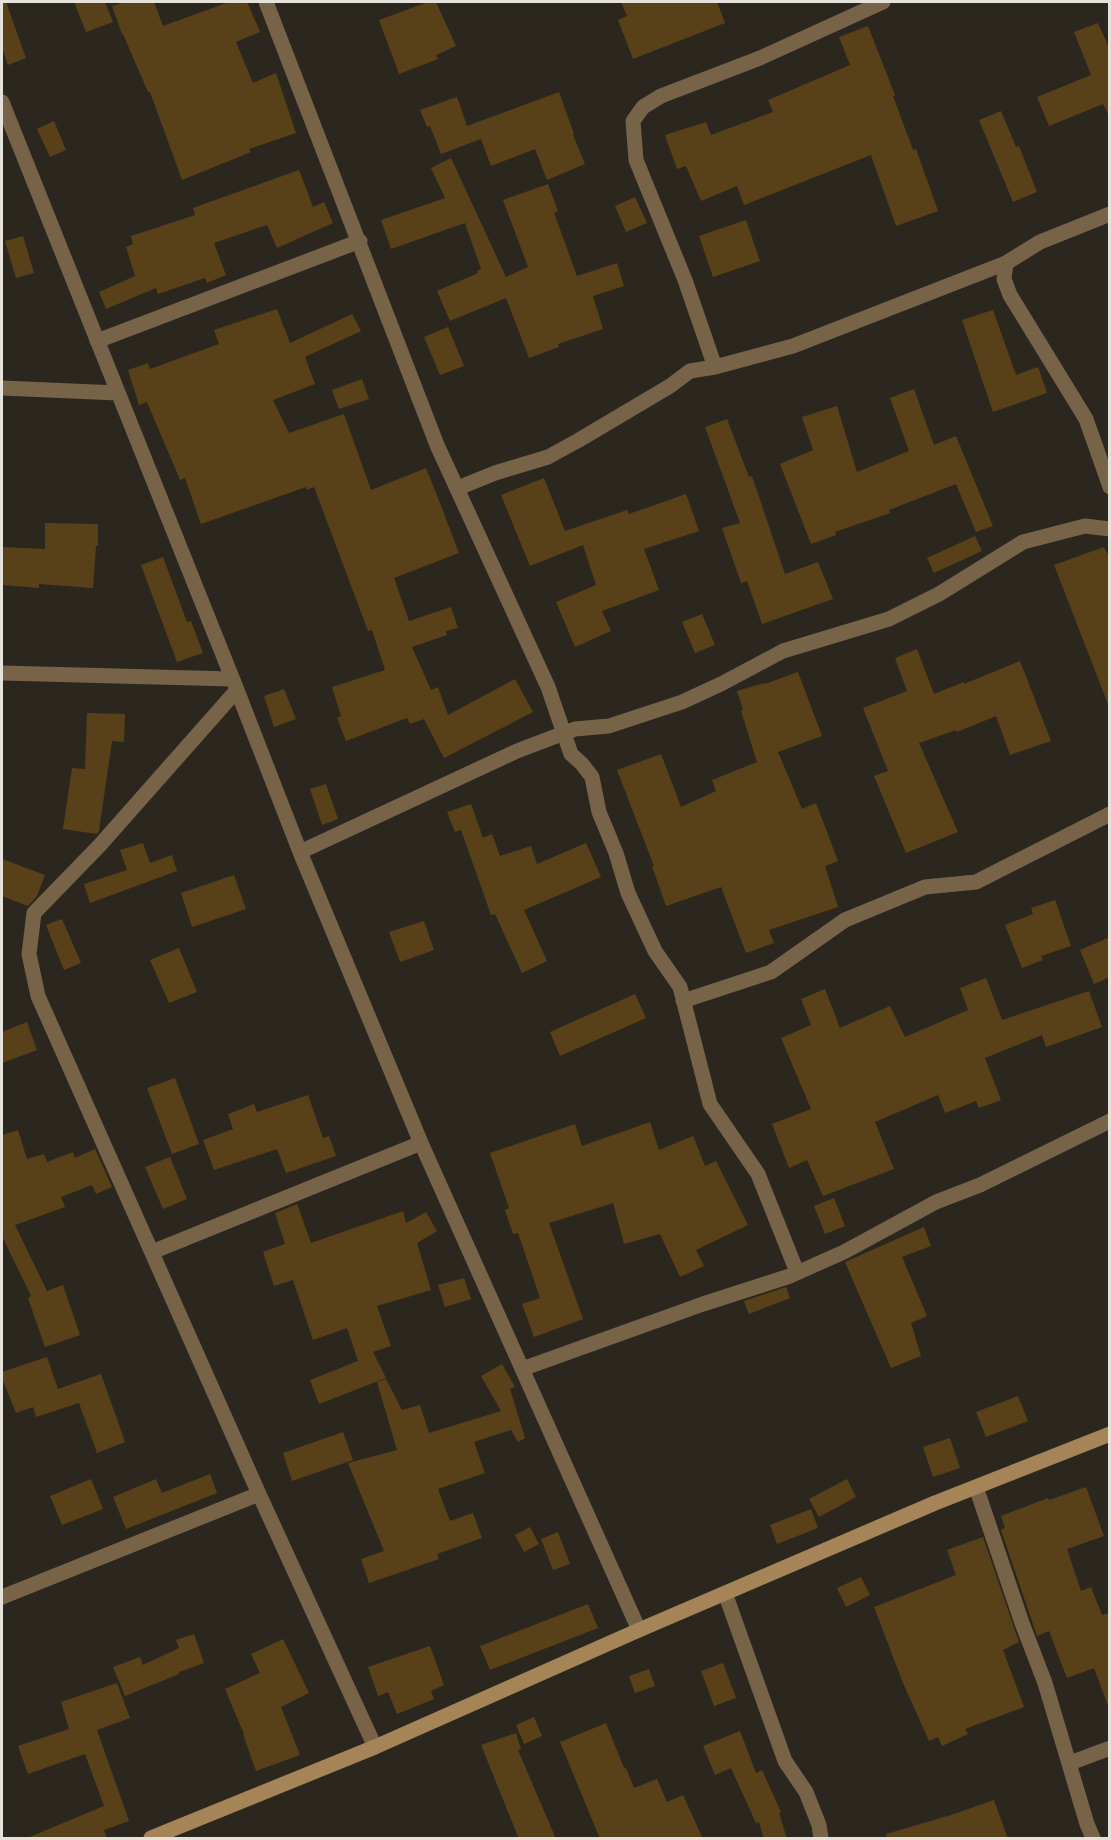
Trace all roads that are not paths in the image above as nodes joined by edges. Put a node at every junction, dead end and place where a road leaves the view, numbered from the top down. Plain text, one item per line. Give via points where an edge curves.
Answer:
1 (266, 2) edge
2 (875, 3) edge
3 (2, 102) edge
4 (1110, 214) edge
5 (360, 241) junction
6 (1006, 263) junction
7 (97, 341) junction
8 (715, 367) junction
9 (2, 388) edge
10 (118, 393) junction
11 (1110, 487) edge
12 (458, 488) junction
13 (1110, 529) edge
14 (2, 673) edge
15 (234, 684) junction
16 (563, 734) junction
17 (1110, 814) edge
18 (300, 852) junction
19 (683, 1001) junction
20 (1110, 1121) edge
21 (421, 1143) junction
22 (152, 1252) junction
23 (797, 1272) junction
24 (522, 1369) junction
25 (1110, 1434) edge
26 (976, 1487) junction
27 (259, 1494) junction
28 (725, 1593) junction
29 (2, 1597) edge
30 (639, 1630) junction
31 (375, 1747) junction
32 (1110, 1748) edge
33 (1070, 1763) junction
34 (151, 1839) edge
35 (821, 1839) edge
36 (1093, 1839) edge

1 - 5 street
2 - 8 street via 760,58 662,96 643,107 633,121 636,160
3 - 7 street
4 - 6 street via 1040,242
5 - 7 street
5 - 12 street via 437,445
6 - 8 street via 793,346
6 - 11 street via 1004,279 1010,295 1086,419
7 - 10 street
8 - 12 street via 690,371 548,457 495,472
9 - 10 street
10 - 15 street
12 - 16 street via 548,687
13 - 16 street via 1085,526 1023,542 939,594 889,619 783,651 682,702 609,726
14 - 15 street
15 - 18 street
15 - 22 street via 100,845 34,912 29,954 38,996
16 - 18 street via 517,750
16 - 19 street via 571,754 592,777 599,812 628,893 655,951 680,987
17 - 19 street via 976,882 925,887 845,921 771,972
18 - 21 street
19 - 23 street via 710,1104 758,1174
20 - 23 street
21 - 22 street
21 - 24 street
22 - 27 street
23 - 24 street
24 - 30 street
25 - 26 street
26 - 28 street
26 - 33 street
27 - 29 street
27 - 31 street
28 - 30 street
28 - 35 street via 781,1751 806,1792
30 - 31 street
31 - 34 street
32 - 33 street
33 - 36 street

